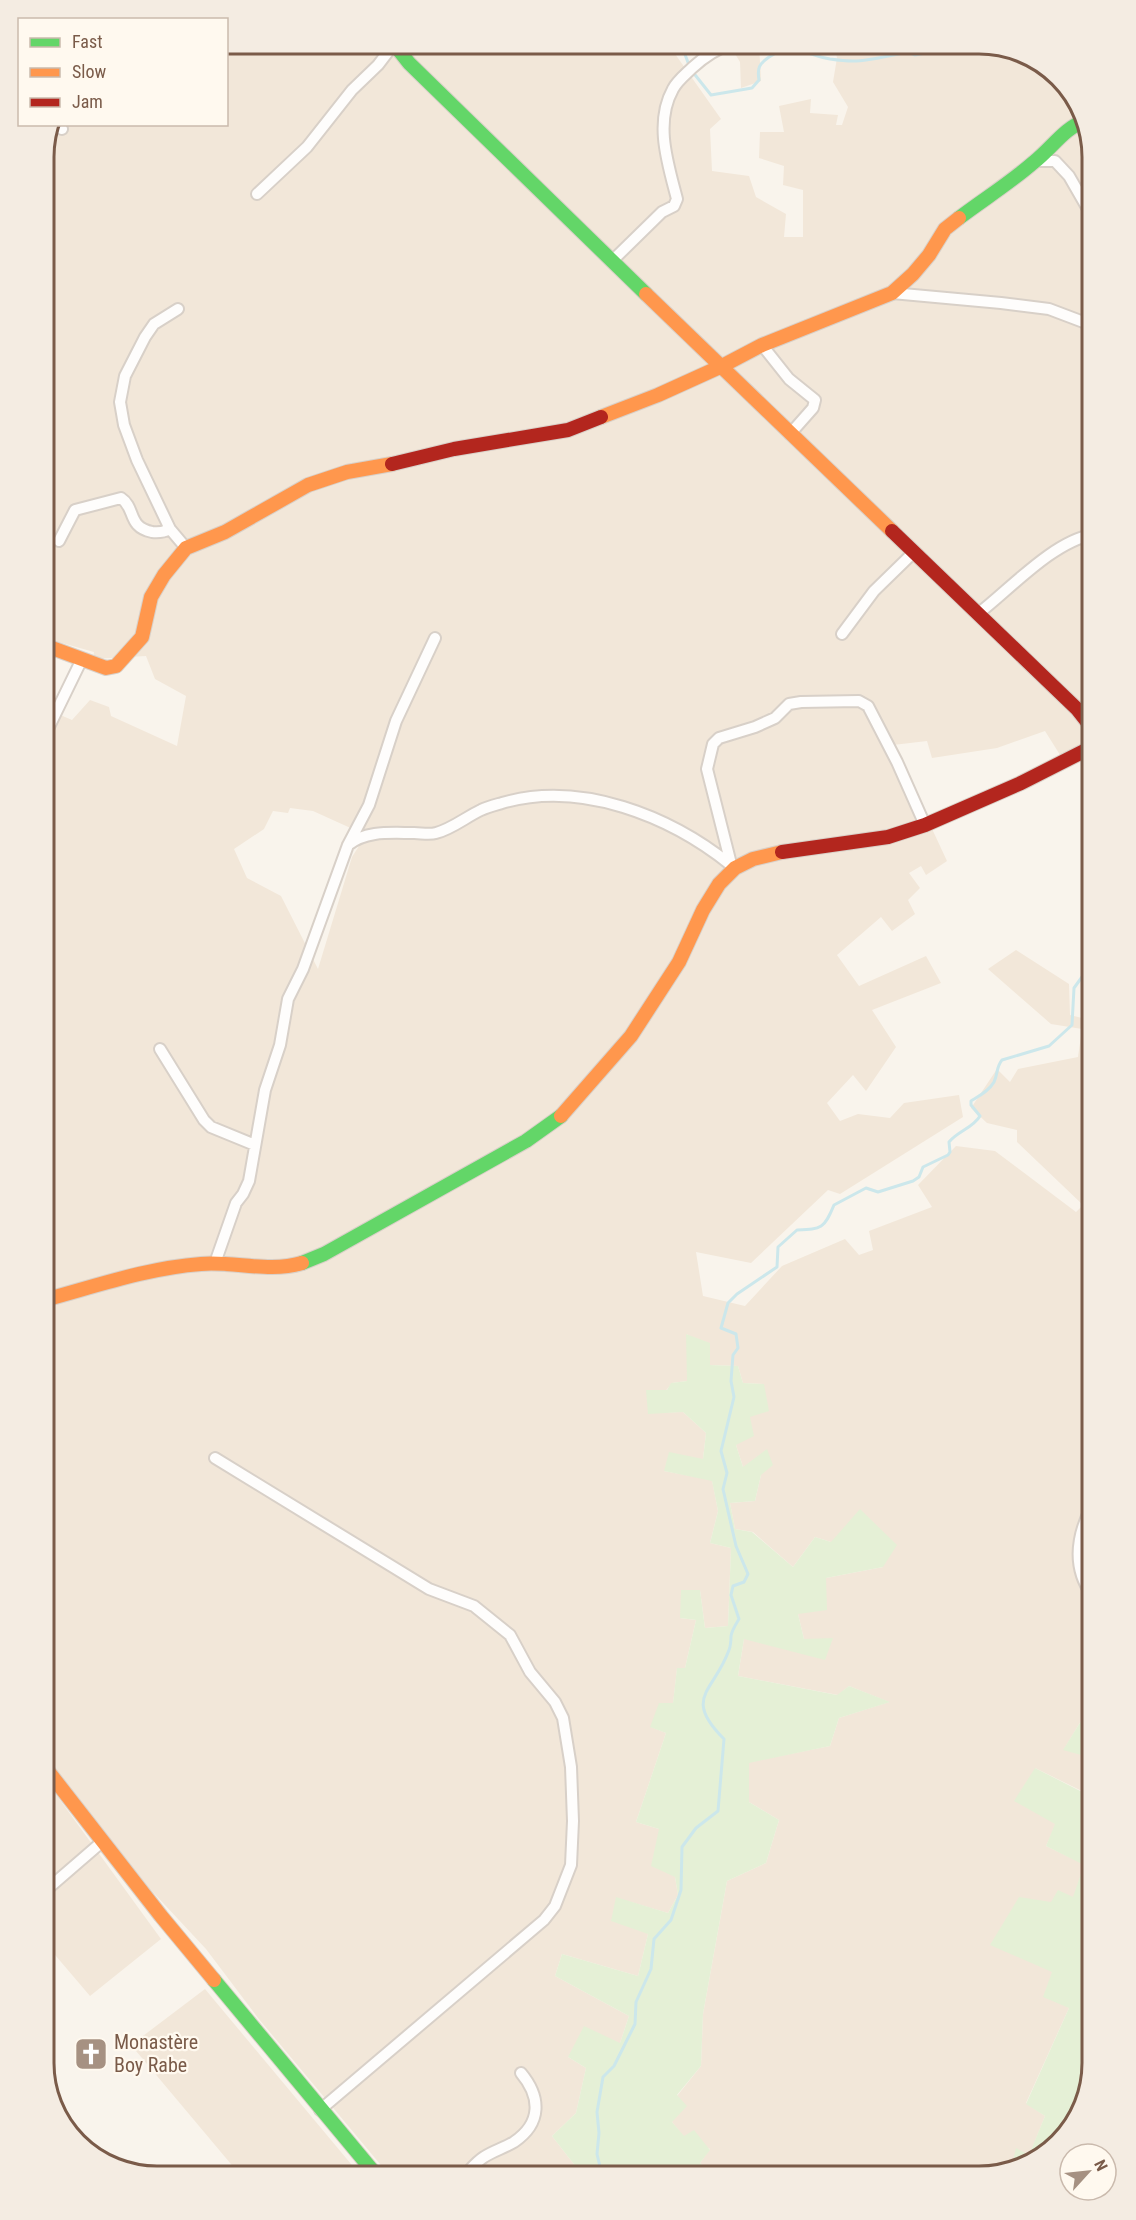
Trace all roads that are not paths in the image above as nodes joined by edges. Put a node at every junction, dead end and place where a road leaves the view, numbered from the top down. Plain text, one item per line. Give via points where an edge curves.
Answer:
1 (386, 54) edge
2 (402, 54) edge
3 (709, 54) edge
4 (1076, 124) edge
5 (1036, 161) junction
6 (257, 194) dead end
7 (1082, 199) edge
8 (613, 260) junction
9 (892, 293) junction
10 (178, 309) dead end
11 (1082, 321) edge
12 (762, 345) junction
13 (722, 366) junction
14 (790, 434) junction
15 (170, 529) junction
16 (1082, 539) edge
17 (60, 541) dead end
18 (186, 548) junction
19 (914, 552) junction
20 (979, 613) junction
21 (842, 633) dead end
22 (435, 638) dead end
23 (54, 649) edge
24 (82, 659) junction
25 (1082, 715) edge
26 (54, 716) edge
27 (1082, 752) edge
28 (925, 825) junction
29 (348, 846) junction
30 (733, 866) junction
31 (160, 1049) dead end
32 (255, 1145) junction
33 (215, 1263) junction
34 (54, 1297) edge
35 (214, 1458) dead end
36 (1082, 1528) edge
37 (1082, 1570) edge
38 (54, 1779) edge
39 (103, 1841) junction
40 (54, 1883) edge
41 (521, 2073) dead end
42 (320, 2110) junction
43 (368, 2166) edge
44 (474, 2166) edge

1 - 6 street via 351,90 307,147
2 - 8 street
3 - 8 street via 672,90 666,110 665,149 677,199 674,206 662,212
4 - 5 street
5 - 7 street via 1055,161
5 - 9 street via 945,230 929,255
8 - 13 street
9 - 11 street via 1049,309
9 - 12 street
10 - 15 street via 154,324 145,337 125,376 120,402 137,460
12 - 13 street
12 - 14 street via 789,379 815,400 813,408
13 - 14 street
13 - 18 street via 568,430 454,449 308,484 225,532
14 - 19 street
15 - 17 street via 161,533 139,528 121,498 75,510
15 - 18 street
16 - 20 street via 1039,562
18 - 24 street via 151,597 142,637 127,656 116,666 106,668
19 - 20 street
19 - 21 street via 874,591
20 - 25 street
22 - 29 street via 396,722 369,805
23 - 24 street
24 - 26 street
27 - 28 street
28 - 30 street via 888,837 773,853
28 - 30 street via 868,706 859,701 789,704 775,718 719,738 713,744 707,769
29 - 30 street via 355,839 375,833 434,834 506,802 557,796 587,798 648,815 705,844
29 - 32 street via 303,969 288,999
30 - 33 street via 704,910 679,962 631,1036 555,1122 309,1262 269,1268
31 - 32 street via 204,1120 211,1127
32 - 33 street via 249,1181 236,1203
33 - 34 street via 128,1276
35 - 42 street via 429,1589 474,1606 510,1635 530,1672 563,1718 571,1767 571,1865 555,1906 544,1920
36 - 37 street via 1077,1550
38 - 39 street
39 - 40 street
39 - 42 street
41 - 44 street via 535,2095 530,2126 516,2140
42 - 43 street

